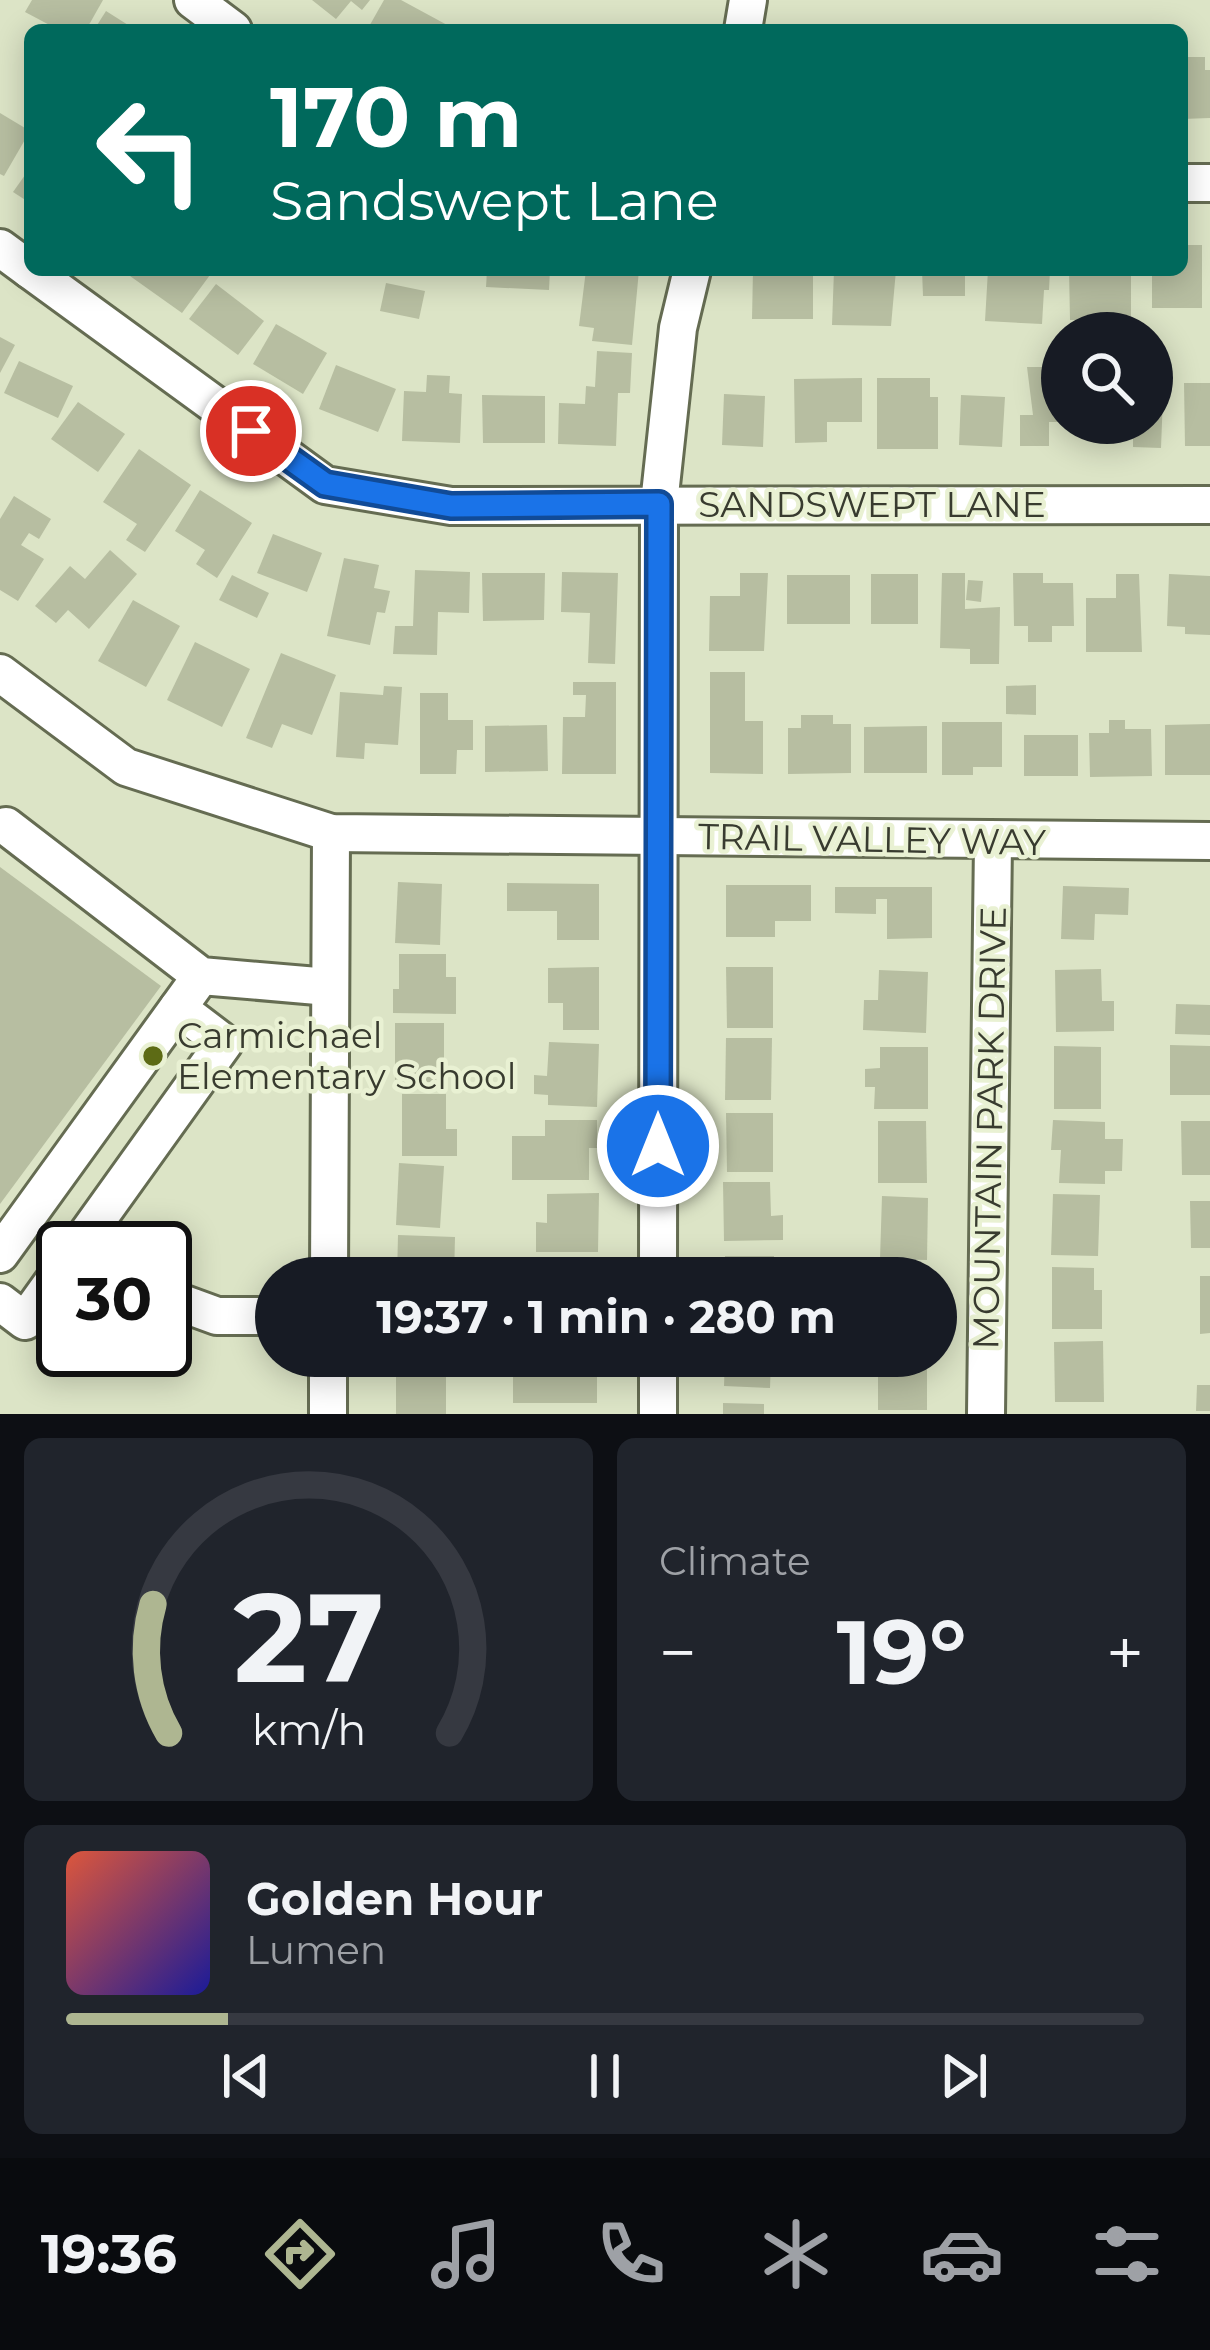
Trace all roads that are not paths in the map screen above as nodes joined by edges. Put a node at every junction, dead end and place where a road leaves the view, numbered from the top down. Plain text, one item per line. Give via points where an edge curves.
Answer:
1 (193, 0) edge
2 (225, 24) edge
3 (38, 276) edge
4 (691, 276) edge
5 (659, 504) junction
6 (1210, 505) edge
7 (0, 673) edge
8 (6, 826) dead end
9 (332, 833) junction
10 (657, 837) junction
11 (1210, 841) edge
12 (993, 842) junction
13 (201, 976) junction
14 (329, 987) junction
15 (178, 1008) junction
16 (38, 1200) junction
17 (56, 1221) edge
18 (100, 1221) edge
19 (0, 1254) edge
20 (329, 1257) edge
21 (658, 1257) edge
22 (0, 1302) edge
23 (192, 1307) edge
24 (36, 1308) edge
25 (255, 1316) edge
26 (328, 1377) edge
27 (658, 1377) edge
28 (328, 1414) edge
29 (658, 1414) edge
30 (986, 1414) edge

1 - 2 street
3 - 5 street, SANDSWEPT LANE via 325,484 451,506
4 - 5 street
5 - 6 street, SANDSWEPT LANE
5 - 10 street
7 - 9 street, TRAIL VALLEY WAY via 126,767
8 - 13 street
9 - 10 street, TRAIL VALLEY WAY
9 - 14 street
10 - 12 street, TRAIL VALLEY WAY
10 - 21 street
11 - 12 street, TRAIL VALLEY WAY
12 - 30 street, MOUNTAIN PARK DRIVE
13 - 14 street
13 - 15 street
14 - 20 street
15 - 16 street
15 - 18 street via 224,1043
16 - 17 street
16 - 19 street
22 - 24 street via 26,1321
23 - 25 street
26 - 28 street
27 - 29 street

